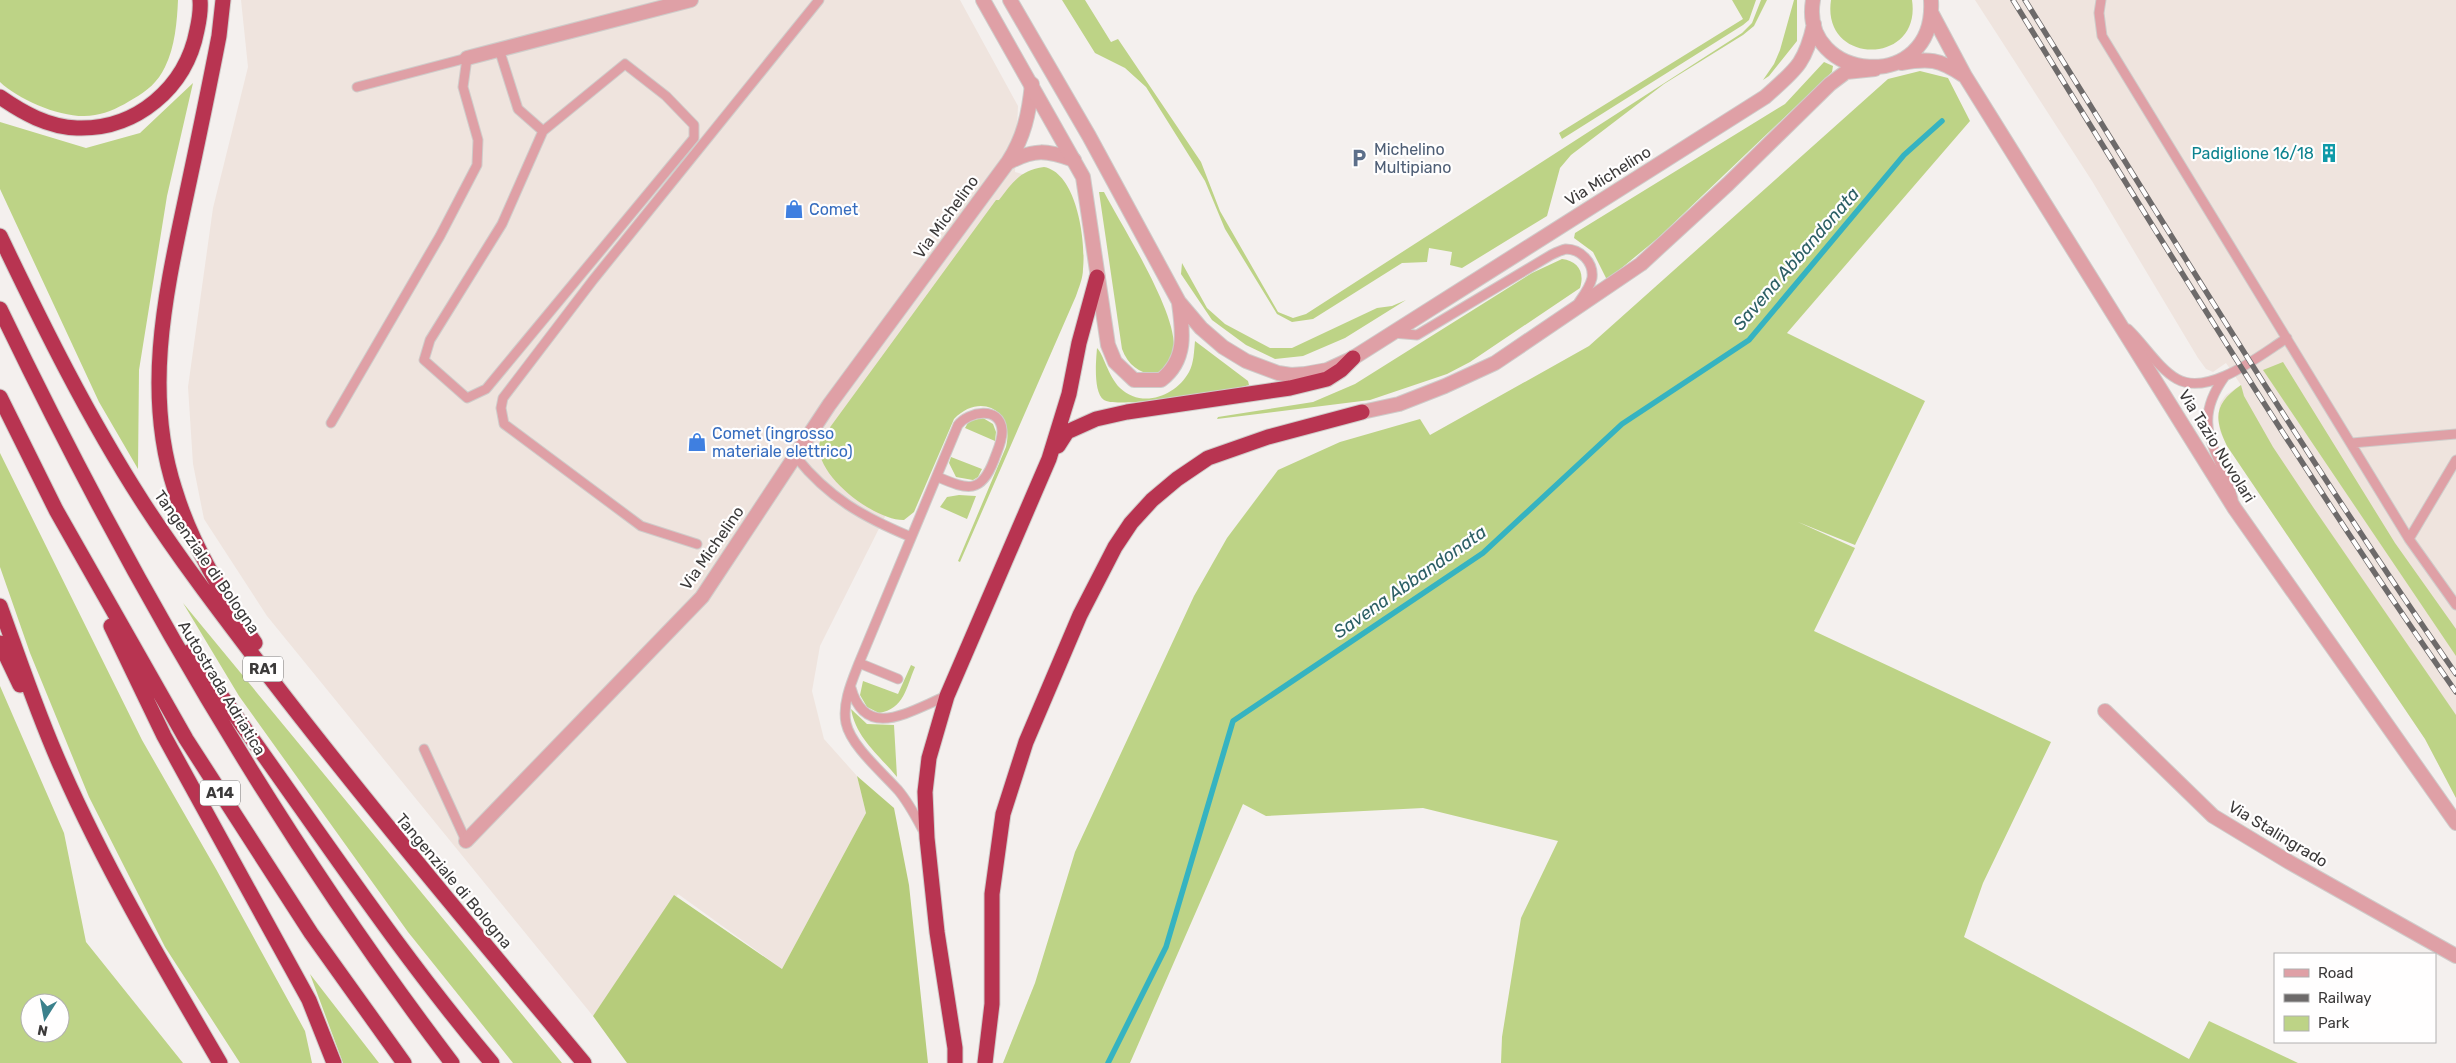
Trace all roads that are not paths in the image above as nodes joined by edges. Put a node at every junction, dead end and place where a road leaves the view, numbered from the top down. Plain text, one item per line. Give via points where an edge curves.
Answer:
1 (200, 0) edge
2 (223, 0) edge
3 (691, 0) edge
4 (818, 0) edge
5 (983, 0) edge
6 (1010, 0) edge
7 (1813, 0) edge
8 (1932, 0) edge
9 (2101, 0) edge
10 (1932, 14) junction
11 (1814, 24) junction
12 (499, 49) junction
13 (467, 58) junction
14 (1896, 64) junction
15 (1875, 69) junction
16 (1965, 76) junction
17 (1032, 84) junction
18 (357, 88) dead end
19 (0, 98) edge
20 (543, 131) junction
21 (1074, 160) junction
22 (1008, 162) junction
23 (0, 236) edge
24 (1096, 277) junction
25 (1178, 302) junction
26 (0, 309) edge
27 (1573, 311) junction
28 (2115, 317) junction
29 (1392, 333) junction
30 (2287, 338) junction
31 (1353, 358) junction
32 (2225, 376) junction
33 (0, 397) edge
34 (1362, 412) joint
35 (331, 423) dead end
36 (2456, 434) edge
37 (2352, 443) junction
38 (796, 457) junction
39 (1049, 459) junction
40 (2456, 460) edge
41 (938, 478) junction
42 (2235, 508) junction
43 (56, 510) junction
44 (911, 537) junction
45 (2409, 539) junction
46 (697, 544) dead end
47 (147, 596) junction
48 (2455, 602) edge
49 (0, 606) edge
50 (0, 643) edge
51 (859, 663) junction
52 (898, 679) dead end
53 (850, 685) junction
54 (947, 696) junction
55 (2105, 711) dead end
56 (317, 739) junction
57 (50, 742) junction
58 (424, 749) dead end
59 (2456, 823) edge
60 (927, 838) junction
61 (466, 841) joint
62 (2456, 956) edge
63 (948, 1012) junction
64 (991, 1020) junction
65 (220, 1063) edge
66 (334, 1063) edge
67 (404, 1063) edge
68 (452, 1063) edge
69 (492, 1063) edge
70 (584, 1063) edge
71 (946, 1063) edge
72 (955, 1063) edge
73 (978, 1063) edge
74 (985, 1063) edge

1 - 19 highway via 196,39 187,64 168,91 126,120 95,128 60,126 43,122
2 - 56 highway via 219,36 162,322 158,373 161,426 174,488 211,575
3 - 12 street
4 - 46 lane via 593,280 503,398 504,424 641,526
5 - 17 street
6 - 25 street, Via Michelino via 1089,136
7 - 11 street
8 - 10 street
9 - 30 lane via 2102,36
10 - 14 street via 1929,30 1921,44
10 - 16 street, Via Tazio Nuvolari
11 - 15 street via 1822,42 1836,57 1855,66
11 - 29 street, Via Michelino via 1800,66 1765,97
12 - 13 street
12 - 20 lane via 518,109
13 - 18 lane
13 - 35 lane via 463,87 478,140 477,166
14 - 15 street, Via Tazio Nuvolari
14 - 16 street, Via Tazio Nuvolari via 1926,59 1945,63
15 - 27 street via 1846,72 1830,84 1641,264
16 - 28 street, Via Tazio Nuvolari
17 - 21 street
17 - 22 street, Via Michelino via 1025,130
20 - 20 lane via 502,224 430,340 424,360 467,398 486,389 694,138 694,125 666,96 625,64
21 - 22 street via 1038,152
21 - 24 street via 1086,190
22 - 38 street, Via Michelino via 829,405
23 - 56 highway, Tangenziale di Bologna / RA1 via 86,405 142,500 191,574
24 - 25 street via 1108,345 1115,362 1134,380 1161,380 1177,364 1182,350 1183,329
24 - 39 highway via 1069,394
25 - 31 street, Via Michelino via 1223,347 1262,369 1291,376 1327,370
26 - 47 highway, Autostrada Adriatica / A14 via 67,446
27 - 29 lane via 1588,289 1592,269 1587,259 1576,251 1564,249 1417,335
27 - 34 street via 1495,363 1408,400
28 - 32 lane via 2176,379 2196,384
28 - 42 street, Via Tazio Nuvolari
29 - 31 street, Via Michelino
30 - 32 lane
30 - 37 lane
31 - 39 highway via 1327,379 1299,386 1096,418 1068,432
32 - 42 lane via 2213,395 2207,422
33 - 43 highway, A14
34 - 64 highway via 1268,437 1208,458 1152,500 1115,547 1080,615 1026,742 1003,814 992,894
36 - 37 lane
37 - 45 lane
38 - 44 lane via 812,477 846,506
38 - 61 street, Via Michelino via 702,597
39 - 54 highway
40 - 45 lane
41 - 41 lane via 964,486 982,483 988,476 1001,441 1002,429 998,420 982,413 963,418
41 - 44 lane
42 - 59 street, Via Tazio Nuvolari
43 - 66 highway via 164,736 309,1000
43 - 67 highway, A14 via 191,748 311,934
44 - 51 lane
45 - 48 lane
47 - 68 highway, Autostrada Adriatica / A14 via 219,720 319,875
47 - 69 highway via 235,713 394,938
49 - 57 highway
50 - 57 highway
51 - 52 lane
51 - 53 lane
53 - 54 lane via 862,711 877,719 889,718
53 - 60 lane via 845,708 846,723 852,737 912,808
54 - 60 highway via 929,758 925,792
55 - 62 street, Via Stalingrado via 2213,816
56 - 70 highway, Tangenziale di Bologna / RA1 via 400,845
57 - 65 highway via 105,859
58 - 61 lane, Via Michelino
60 - 63 highway
63 - 71 highway
63 - 72 highway
64 - 73 highway
64 - 74 highway

